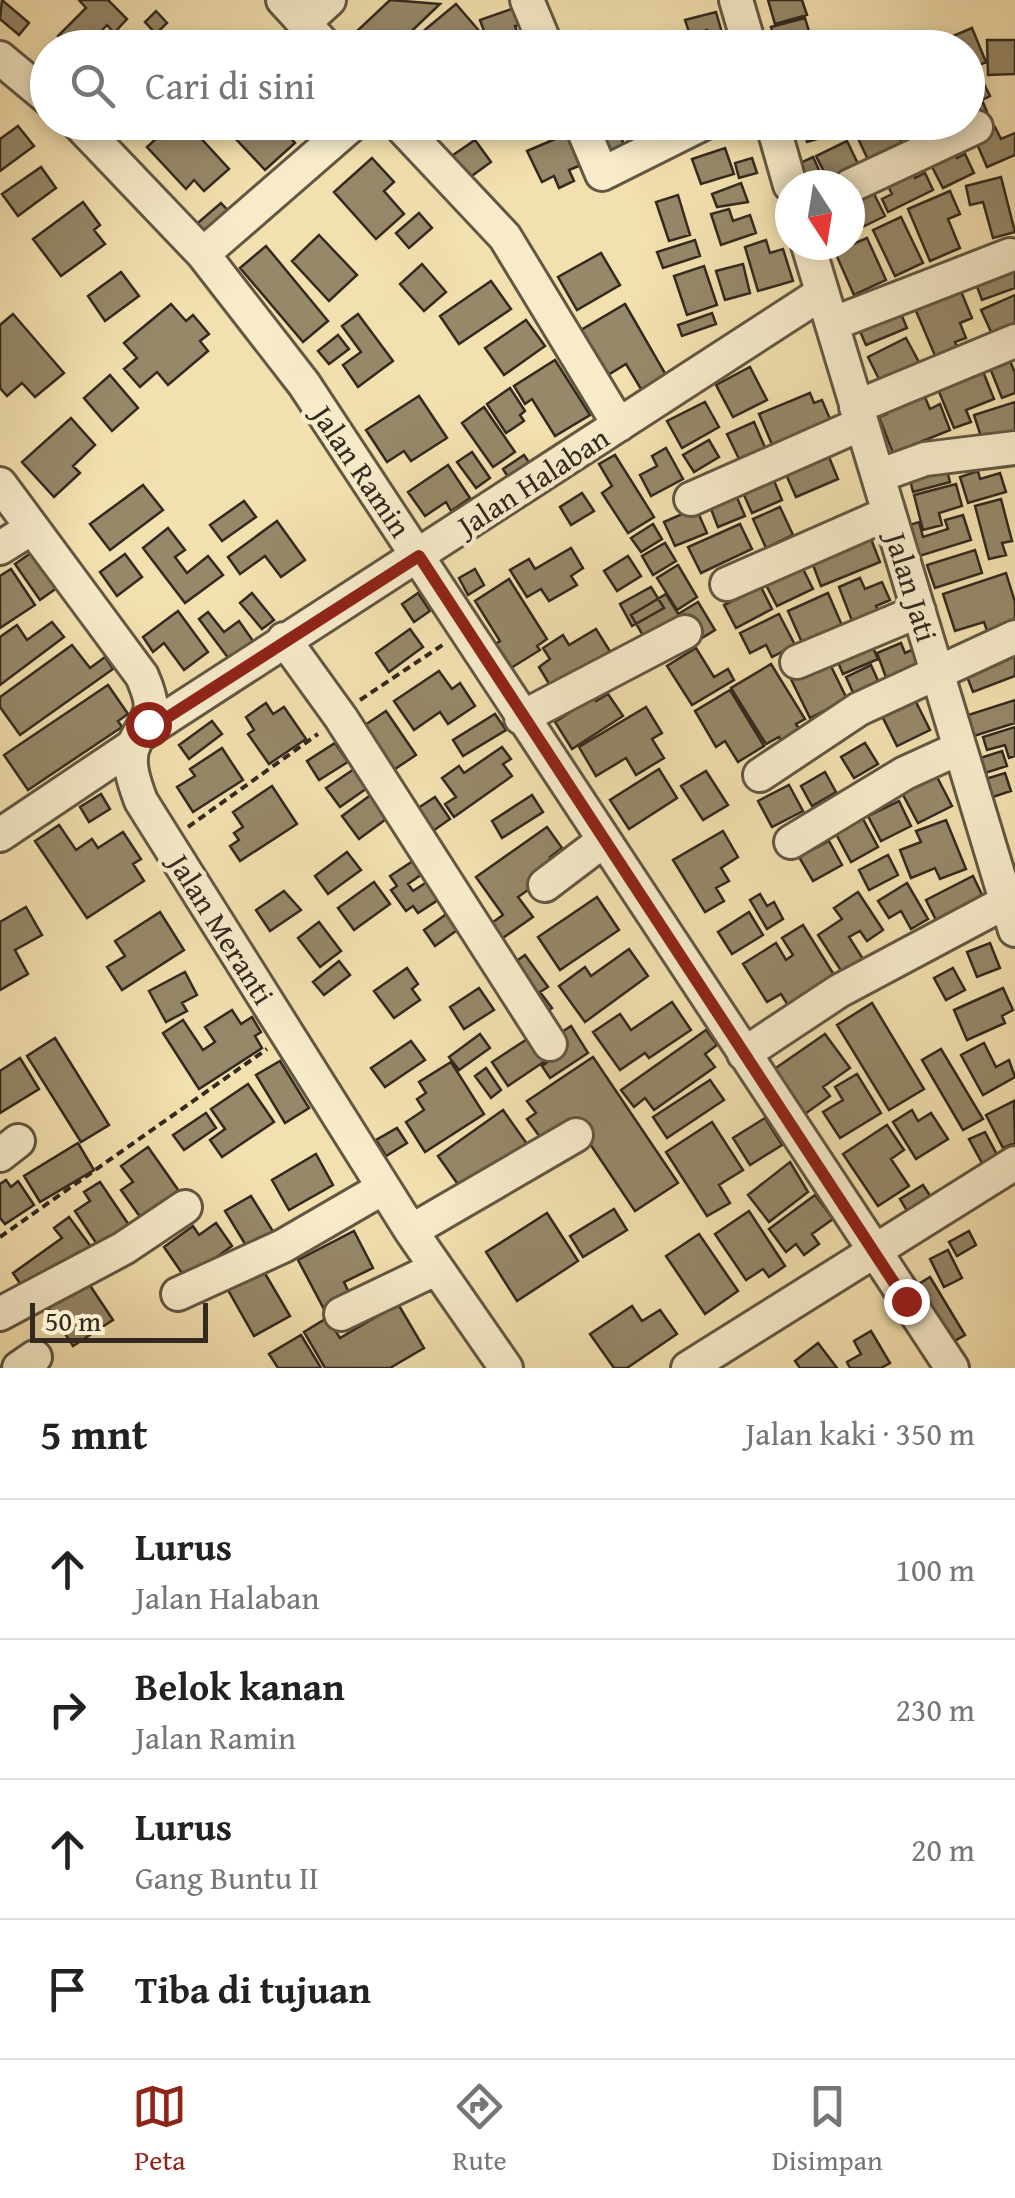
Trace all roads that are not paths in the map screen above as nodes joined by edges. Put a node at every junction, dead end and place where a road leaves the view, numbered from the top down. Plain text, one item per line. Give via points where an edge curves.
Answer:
1 (329, 0) edge
2 (527, 0) edge
3 (736, 0) edge
4 (305, 24) edge
5 (540, 30) edge
6 (745, 30) edge
7 (0, 58) edge
8 (30, 83) edge
9 (94, 140) edge
10 (334, 140) edge
11 (414, 140) edge
12 (588, 140) edge
13 (670, 140) edge
14 (777, 140) edge
15 (947, 140) edge
16 (786, 170) edge
17 (865, 179) edge
18 (203, 254) junction
19 (1010, 255) dead end
20 (813, 260) edge
21 (827, 308) junction
22 (1015, 341) edge
23 (859, 416) junction
24 (619, 425) junction
25 (1015, 448) edge
26 (878, 476) junction
27 (0, 484) edge
28 (690, 499) dead end
29 (889, 514) junction
30 (32, 528) junction
31 (0, 548) edge
32 (419, 556) junction
33 (727, 584) dead end
34 (919, 610) junction
35 (685, 632) dead end
36 (1015, 638) edge
37 (284, 639) junction
38 (796, 662) dead end
39 (938, 670) junction
40 (521, 718) junction
41 (138, 739) junction
42 (960, 748) junction
43 (760, 775) dead end
44 (0, 835) edge
45 (603, 841) junction
46 (791, 842) dead end
47 (544, 884) dead end
48 (1011, 916) edge
49 (550, 1044) dead end
50 (744, 1054) junction
51 (576, 1134) dead end
52 (1015, 1163) edge
53 (383, 1188) junction
54 (185, 1207) dead end
55 (411, 1231) junction
56 (873, 1250) junction
57 (436, 1269) junction
58 (178, 1294) dead end
59 (0, 1314) edge
60 (341, 1314) dead end
61 (506, 1368) edge
62 (688, 1368) edge
63 (952, 1368) edge

1 - 4 street
2 - 5 street
3 - 6 street
7 - 8 street
9 - 18 street, Jalan Ramin
10 - 18 street
11 - 24 street via 505,237
12 - 13 street via 602,174
14 - 16 street
15 - 17 street
18 - 32 street, Jalan Ramin via 304,384
19 - 21 street, Jalan Halaban
20 - 21 street, Jalan Jati
21 - 23 street, Jalan Jati
21 - 24 street, Jalan Halaban
22 - 23 street
23 - 26 street, Jalan Jati
23 - 28 street
24 - 32 street, Jalan Halaban
25 - 26 street via 924,460
26 - 29 street, Jalan Jati
27 - 30 street, Jalan Meranti
29 - 33 street
29 - 34 street, Jalan Jati
30 - 31 street
30 - 41 street, Jalan Meranti via 142,676 152,715
32 - 37 street, Jalan Halaban
32 - 40 street, Jalan Ramin
34 - 38 street
34 - 39 street, Jalan Jati
35 - 40 street
36 - 39 street
37 - 41 street, Jalan Halaban
37 - 49 street
39 - 42 street, Jalan Jati
39 - 43 street via 859,709
40 - 45 street, Jalan Ramin
41 - 44 street, Jalan Halaban
41 - 53 street, Jalan Meranti via 134,783
42 - 46 street via 904,773
42 - 48 street, Jalan Jati
45 - 47 street
45 - 50 street, Jalan Ramin
48 - 50 street via 839,991
50 - 56 street, Jalan Ramin
51 - 55 street
52 - 56 street
53 - 55 street, Jalan Meranti
53 - 58 street via 282,1246
54 - 59 street
55 - 57 street, Jalan Meranti
56 - 62 street
56 - 63 street, Jalan Ramin
57 - 60 street
57 - 61 street, Jalan Meranti

